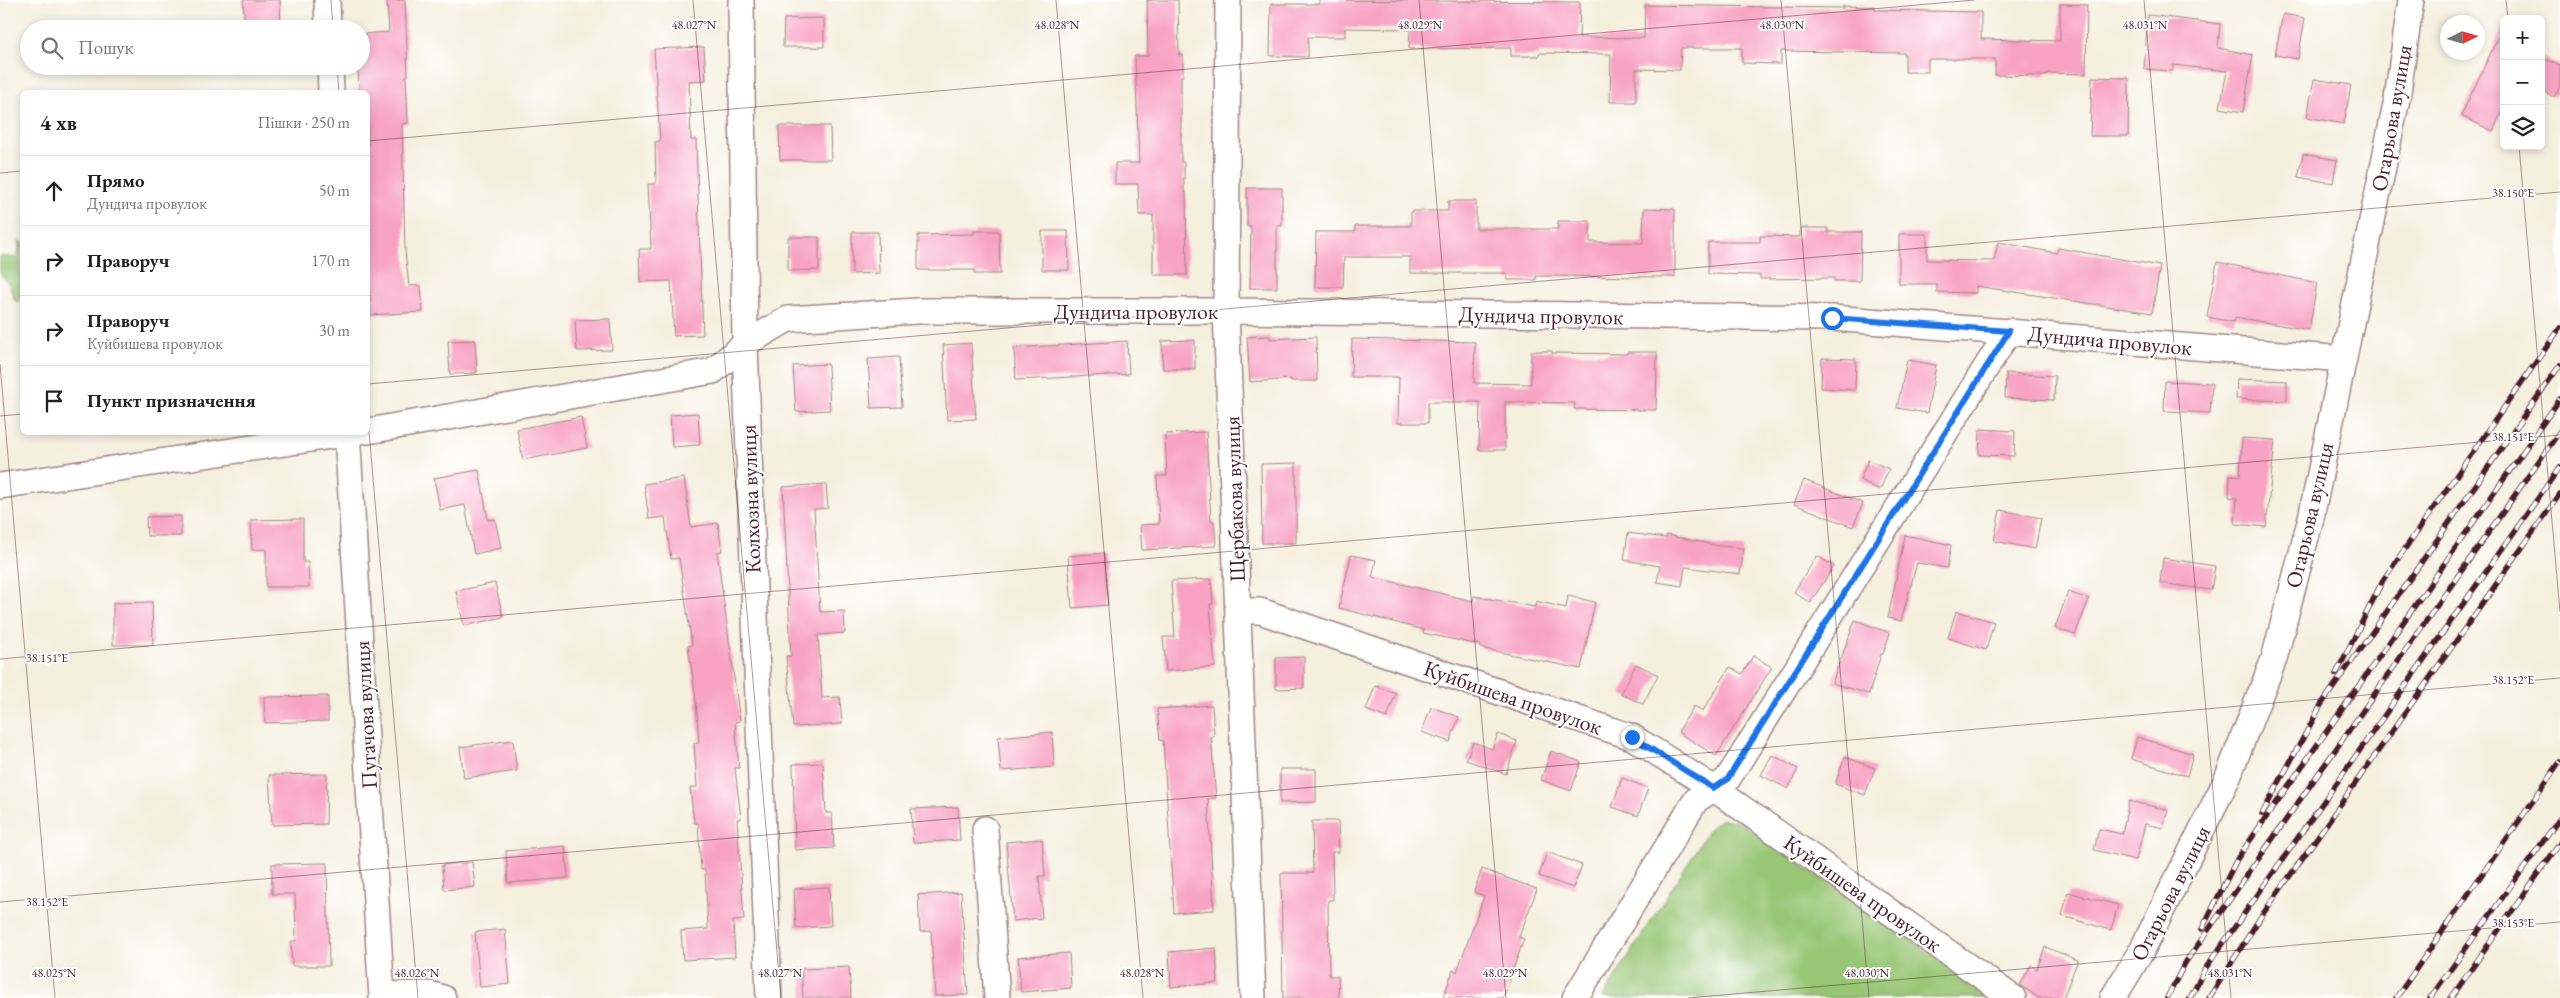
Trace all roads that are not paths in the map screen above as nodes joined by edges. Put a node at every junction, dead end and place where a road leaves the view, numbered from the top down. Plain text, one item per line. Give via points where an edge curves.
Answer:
1 (327, 0) edge
2 (741, 0) edge
3 (1228, 0) edge
4 (2411, 0) edge
5 (328, 20) edge
6 (330, 75) edge
7 (331, 90) edge
8 (1226, 311) junction
9 (2009, 331) junction
10 (744, 344) junction
11 (2344, 359) junction
12 (370, 429) edge
13 (335, 435) edge
14 (355, 435) edge
15 (0, 486) edge
16 (1239, 611) junction
17 (1713, 788) junction
18 (985, 829) dead end
19 (382, 997) edge
20 (444, 998) edge
21 (769, 998) edge
22 (997, 998) edge
23 (1252, 998) edge
24 (1575, 998) edge
25 (2013, 998) edge
26 (2113, 998) edge

1 - 5 street
2 - 10 street, Колхозна вулиця
3 - 8 street, Щербакова вулиця
4 - 11 street, Огарьова вулиця via 2397,99
6 - 7 street
8 - 9 street, Дундича провулок via 1832,318
8 - 10 street, Дундича провулок via 917,311 788,319
8 - 16 street, Щербакова вулиця
9 - 11 street, Дундича провулок
9 - 17 street via 1727,780
10 - 12 street, Дундича провулок via 714,370
10 - 21 street, Колхозна вулиця
11 - 26 street, Огарьова вулиця via 2311,518 2274,659 2227,779 2143,948
13 - 15 street, Дундича провулок
14 - 19 street, Пугачова вулиця
16 - 17 street, Куйбишева провулок via 1260,611 1632,737
16 - 23 street, Щербакова вулиця
17 - 24 street via 1696,800
17 - 25 street, Куйбишева провулок
18 - 22 street
19 - 20 street via 429,994

